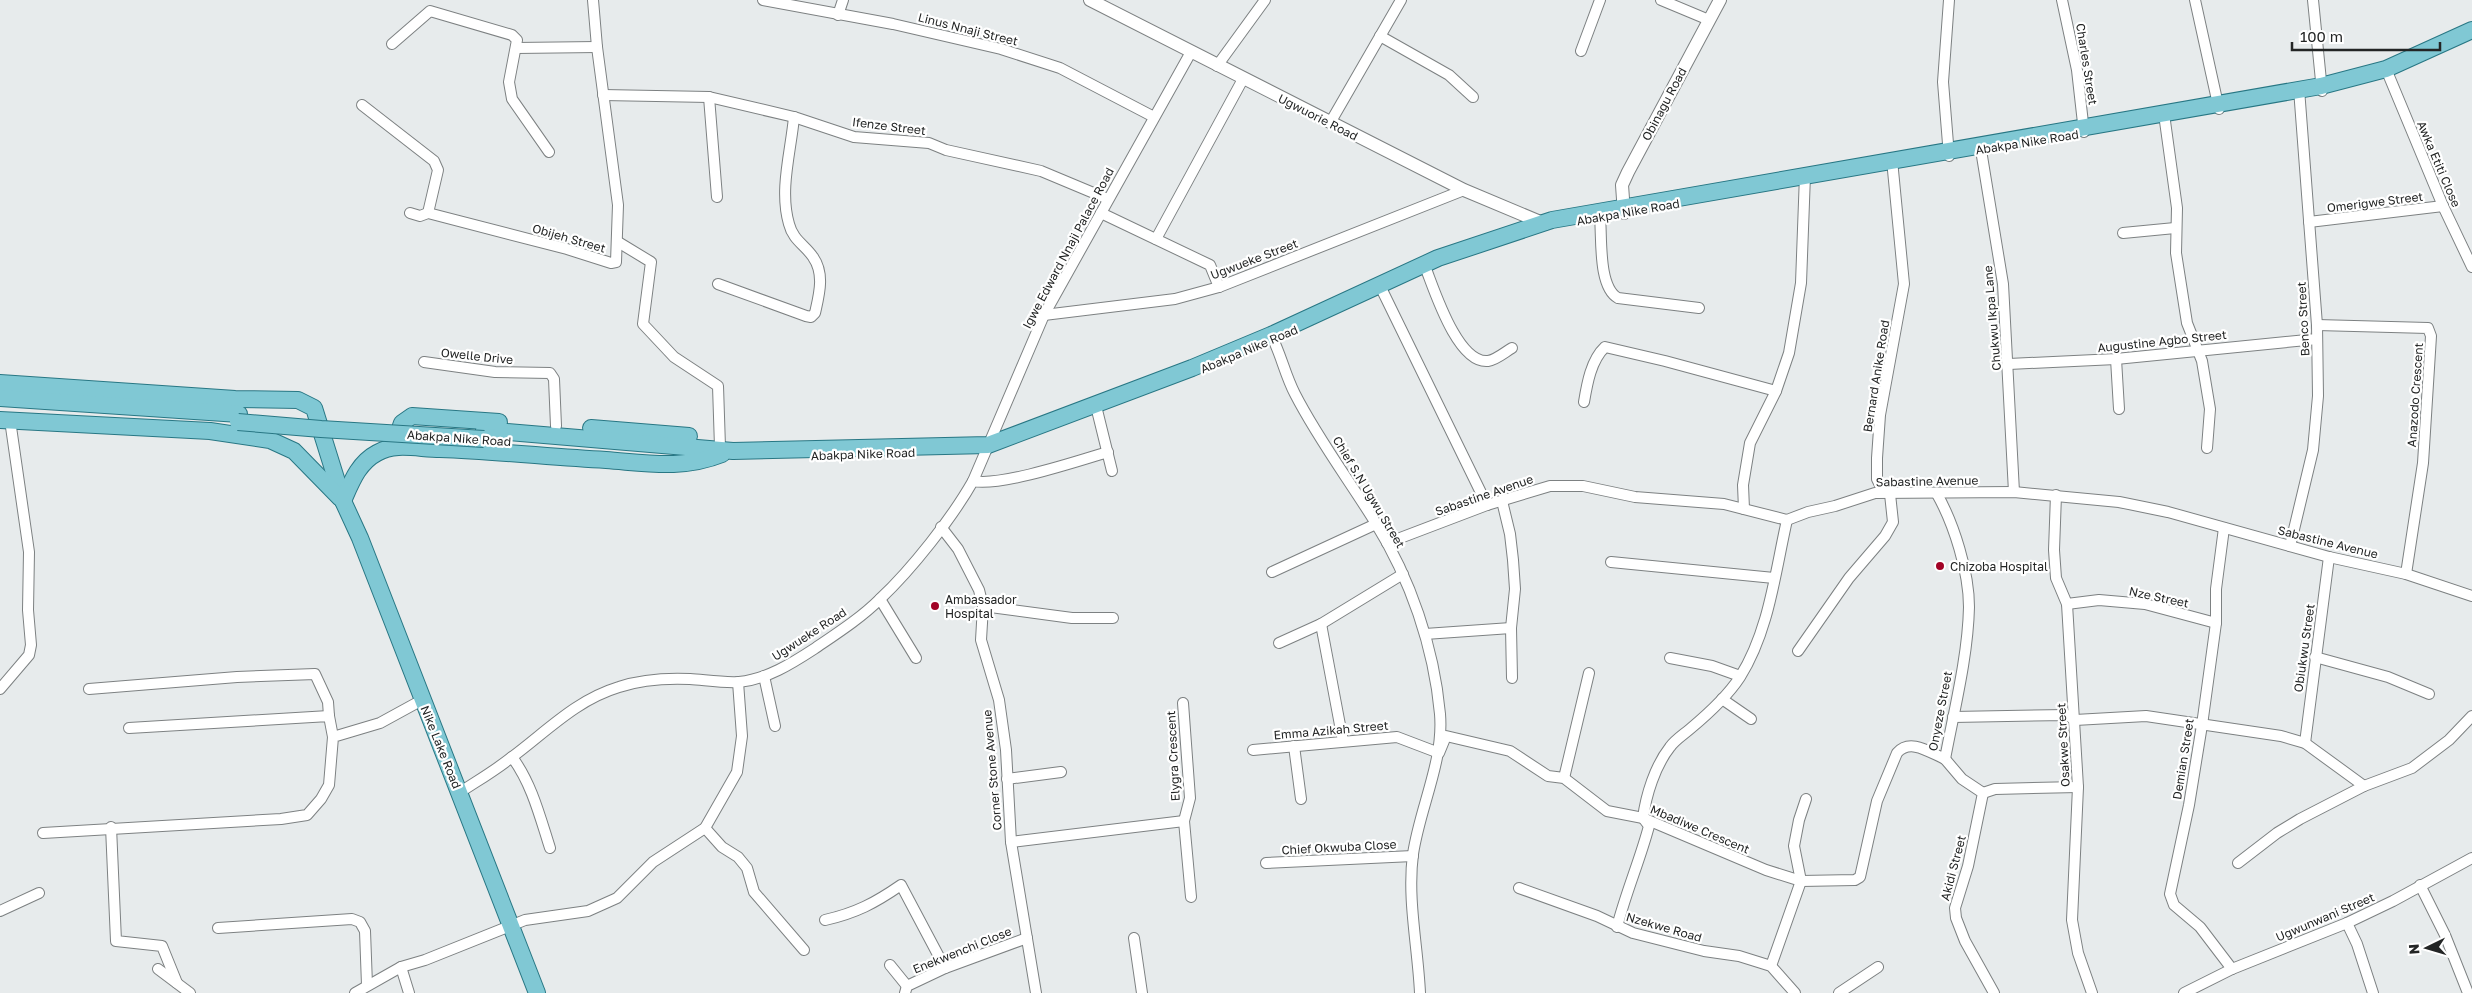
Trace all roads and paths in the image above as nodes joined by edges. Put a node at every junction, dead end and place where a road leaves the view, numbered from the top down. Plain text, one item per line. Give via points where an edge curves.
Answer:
1 (593, 0) edge
2 (764, 0) edge
3 (843, 0) edge
4 (1090, 0) edge
5 (1265, 0) edge
6 (1401, 0) edge
7 (1600, 0) edge
8 (1661, 0) edge
9 (1720, 0) edge
10 (1949, 0) edge
11 (2062, 0) edge
12 (2195, 0) edge
13 (2312, 0) edge
14 (838, 15) junction
15 (1709, 20) junction
16 (2472, 30) edge
17 (2472, 35) edge
18 (1380, 36) junction
19 (392, 44) dead end
20 (597, 47) junction
21 (516, 48) junction
22 (1581, 51) dead end
23 (1191, 52) junction
24 (1217, 66) junction
25 (2388, 72) junction
26 (1243, 79) junction
27 (2321, 89) junction
28 (2299, 93) junction
29 (603, 95) junction
30 (709, 97) junction
31 (1473, 97) dead end
32 (362, 105) dead end
33 (2219, 107) junction
34 (794, 117) junction
35 (1154, 117) junction
36 (2164, 117) junction
37 (1330, 124) junction
38 (2083, 130) junction
39 (1980, 147) junction
40 (549, 152) dead end
41 (1949, 153) junction
42 (1892, 163) junction
43 (1805, 178) junction
44 (1464, 190) junction
45 (717, 197) dead end
46 (1108, 199) junction
47 (2443, 206) junction
48 (1623, 210) junction
49 (410, 213) dead end
50 (428, 213) junction
51 (1101, 213) junction
52 (1600, 217) junction
53 (2309, 222) junction
54 (1547, 225) junction
55 (2175, 228) junction
56 (2123, 233) dead end
57 (1156, 239) junction
58 (618, 242) junction
59 (2472, 267) edge
60 (1426, 269) junction
61 (718, 284) dead end
62 (1219, 287) junction
63 (1382, 290) junction
64 (1699, 308) dead end
65 (1044, 315) junction
66 (2317, 325) junction
67 (1272, 337) junction
68 (2317, 339) junction
69 (1512, 348) dead end
70 (2197, 350) junction
71 (2116, 359) junction
72 (424, 362) dead end
73 (2009, 364) junction
74 (0, 383) edge
75 (1776, 391) junction
76 (0, 398) edge
77 (1584, 402) dead end
78 (0, 406) edge
79 (1097, 409) junction
80 (2119, 409) dead end
81 (239, 418) junction
82 (5, 420) edge
83 (556, 426) junction
84 (394, 446) junction
85 (2207, 448) dead end
86 (721, 450) junction
87 (1108, 452) junction
88 (986, 453) junction
89 (1112, 471) dead end
90 (973, 481) junction
91 (2014, 492) junction
92 (1890, 494) junction
93 (1936, 494) junction
94 (2056, 495) junction
95 (343, 501) junction
96 (1502, 501) junction
97 (1487, 505) junction
98 (1744, 509) junction
99 (1787, 520) junction
100 (1376, 524) junction
101 (941, 527) junction
102 (2224, 528) junction
103 (1387, 543) junction
104 (2290, 546) junction
105 (2329, 556) junction
106 (1611, 562) dead end
107 (1272, 572) dead end
108 (1403, 574) junction
109 (2406, 574) junction
110 (1774, 578) junction
111 (2472, 596) edge
112 (880, 599) junction
113 (2067, 604) junction
114 (983, 606) junction
115 (1113, 618) dead end
116 (2216, 623) junction
117 (1321, 624) junction
118 (1511, 628) junction
119 (1425, 634) junction
120 (1279, 643) dead end
121 (1798, 651) dead end
122 (2315, 657) junction
123 (916, 658) dead end
124 (1670, 658) dead end
125 (1589, 673) dead end
126 (764, 676) junction
127 (1740, 676) junction
128 (1512, 678) dead end
129 (738, 682) junction
130 (89, 688) dead end
131 (0, 689) edge
132 (2429, 694) dead end
133 (1722, 699) junction
134 (422, 700) junction
135 (1183, 703) dead end
136 (329, 716) junction
137 (2472, 716) edge
138 (1953, 717) junction
139 (1751, 719) dead end
140 (2075, 720) junction
141 (2202, 725) junction
142 (775, 726) dead end
143 (129, 728) dead end
144 (333, 737) junction
145 (1343, 741) junction
146 (2305, 743) junction
147 (1294, 746) junction
148 (1253, 750) dead end
149 (1438, 753) junction
150 (512, 757) junction
151 (1944, 758) junction
152 (1061, 772) dead end
153 (1564, 778) junction
154 (1007, 779) junction
155 (2364, 786) junction
156 (2078, 787) junction
157 (459, 793) junction
158 (1984, 794) junction
159 (1301, 799) dead end
160 (1806, 799) dead end
161 (1643, 818) junction
162 (1184, 821) junction
163 (111, 827) junction
164 (705, 828) junction
165 (43, 833) dead end
166 (1011, 842) junction
167 (550, 848) dead end
168 (1413, 856) junction
169 (2472, 858) edge
170 (2238, 862) dead end
171 (1266, 863) dead end
172 (1860, 877) joint
173 (1801, 881) junction
174 (2420, 885) junction
175 (1520, 888) dead end
176 (39, 893) dead end
177 (1191, 897) dead end
178 (0, 911) edge
179 (825, 920) dead end
180 (2346, 923) junction
181 (510, 927) junction
182 (1617, 927) junction
183 (218, 928) dead end
184 (1027, 938) junction
185 (1134, 938) dead end
186 (804, 950) dead end
187 (890, 965) dead end
188 (1770, 966) junction
189 (1878, 966) dead end
190 (401, 967) junction
191 (945, 968) junction
192 (158, 969) dead end
193 (2232, 969) junction
194 (177, 983) junction
195 (367, 985) junction
196 (906, 989) edge
197 (190, 993) edge
198 (356, 993) edge
199 (409, 993) edge
200 (538, 993) edge
201 (1036, 993) edge
202 (1142, 993) edge
203 (1420, 993) edge
204 (1794, 993) edge
205 (1839, 993) edge
206 (1994, 993) edge
207 (2092, 993) edge
208 (2184, 993) edge
209 (2373, 993) edge
210 (2468, 993) edge

1 - 20 street
2 - 14 street, Linus Nnaji Street
3 - 14 street
4 - 23 street, Ugwuorie Road
5 - 24 street
6 - 18 street
7 - 22 street
8 - 15 street
9 - 15 street, Obinagu Road
10 - 41 street via 1943,62 1944,116
11 - 38 street, Charles Street via 2077,70
12 - 33 street
13 - 27 street
14 - 35 street, Linus Nnaji Street via 1001,49 1060,68
15 - 48 street, Obinagu Road via 1622,185
16 - 25 main road, Abakpa Nike Road
17 - 25 main road, Abakpa Nike Road
18 - 31 street via 1449,75
18 - 37 street
19 - 21 street via 430,11 512,35 517,40
20 - 21 street
20 - 29 street
21 - 40 street via 509,82 512,99
23 - 24 street, Ugwuorie Road
23 - 35 street, Igwe Edward Nnaji Palace Road
24 - 26 street, Ugwuorie Road
25 - 27 main road, Abakpa Nike Road
25 - 47 street, Awka Etiti Close
26 - 37 street, Ugwuorie Road
26 - 57 street
27 - 28 main road, Abakpa Nike Road
28 - 33 main road, Abakpa Nike Road
28 - 53 street, Benco Street
29 - 30 street, Ifenze Street
29 - 58 street, Obijeh Street via 618,205
30 - 34 street, Ifenze Street
30 - 45 street
32 - 50 street via 434,161 438,170
33 - 36 main road, Abakpa Nike Road
34 - 46 street, Ifenze Street via 854,137 929,143 946,150 1040,171
34 - 61 street via 785,186 786,210 795,239 813,257 819,271 820,290 815,313 811,317 806,316
35 - 46 street, Igwe Edward Nnaji Palace Road
36 - 38 main road, Abakpa Nike Road
36 - 55 street via 2177,208
37 - 44 street, Ugwuorie Road
38 - 39 main road, Abakpa Nike Road
39 - 41 main road, Abakpa Nike Road
39 - 73 street, Chukwu Ikpa Lane via 2003,284
41 - 42 main road, Abakpa Nike Road
42 - 43 main road, Abakpa Nike Road
42 - 92 street, Bernard Anike Road via 1904,284 1880,415 1877,458 1877,479
43 - 48 main road, Abakpa Nike Road
43 - 75 street via 1801,283 1789,353
44 - 54 street, Ugwuorie Road
44 - 62 street, Ugwueke Street
46 - 51 street, Igwe Edward Nnaji Palace Road
47 - 53 street, Omerigwe Street
47 - 59 street, Awka Etiti Close
48 - 52 main road, Abakpa Nike Road
48 - 54 main road, Abakpa Nike Road
49 - 50 street, Obijeh Street via 420,216
50 - 58 street, Obijeh Street via 612,263 618,259
51 - 57 street
51 - 65 street, Igwe Edward Nnaji Palace Road
52 - 54 main road, Abakpa Nike Road
52 - 64 street via 1605,278 1612,295
53 - 66 street, Benco Street
54 - 60 main road, Abakpa Nike Road
54 - 67 main road, Abakpa Nike Road via 1438,258
55 - 56 street
55 - 70 street via 2187,323
57 - 62 street via 1210,264
58 - 86 street via 651,262 643,324 674,357 718,386
60 - 63 main road, Abakpa Nike Road
60 - 69 street via 1459,343 1471,356 1480,361 1490,361
62 - 65 street, Ugwueke Street via 1175,299
63 - 67 main road, Abakpa Nike Road
63 - 97 street
65 - 88 street, Igwe Edward Nnaji Palace Road
66 - 68 street, Benco Street
66 - 109 street, Anazodo Crescent via 2428,328 2431,336 2423,463
67 - 79 main road, Abakpa Nike Road
67 - 100 street, Chief S.N Ugwu Street via 1294,393
68 - 70 street, Augustine Agbo Street
68 - 104 street, Benco Street via 2318,396 2313,450
70 - 71 street, Augustine Agbo Street
70 - 85 street via 2202,361 2210,409
71 - 73 street, Augustine Agbo Street
71 - 80 street
72 - 83 street, Owelle Drive via 495,372 550,373 554,379
73 - 91 street, Chukwu Ikpa Lane
74 - 95 main road, Nike Lake Road via 235,399 298,400 314,408
75 - 77 street via 1604,348 1598,353
75 - 98 street via 1750,442 1743,485
76 - 81 main road, Abakpa Nike Road
78 - 81 main road, Abakpa Nike Road
79 - 87 street
79 - 88 main road, Abakpa Nike Road
81 - 86 main road, Abakpa Nike Road, bridge via 321,429 484,434 646,452
82 - 95 main road via 227,433 270,440 294,451
82 - 131 street via 29,552 31,645 29,655
83 - 84 main road via 412,416 402,423
83 - 86 main road via 664,432 704,438
84 - 86 main road via 658,464 701,462
84 - 95 main road via 367,459
86 - 88 main road, Abakpa Nike Road via 826,456
87 - 89 street
87 - 90 street via 1013,477 981,483
88 - 90 street, Ugwueke Road
90 - 101 street, Ugwueke Road
91 - 93 street, Sabastine Avenue
91 - 94 street, Sabastine Avenue
92 - 93 street, Sabastine Avenue
92 - 99 street, Sabastine Avenue via 1875,493
92 - 121 street, Bernard Anike Road via 1893,522 1885,536 1849,578
93 - 138 street, Onyeze Street via 1944,506 1960,553 1969,607
94 - 102 street, Sabastine Avenue via 2119,502
94 - 113 street, Osakwe Street via 2056,578
95 - 134 main road, Nike Lake Road
96 - 97 street, Sabastine Avenue
96 - 98 street, Sabastine Avenue via 1550,486 1583,486 1635,497 1724,504
96 - 118 street via 1514,560
97 - 103 street, Sabastine Avenue
98 - 99 street, Sabastine Avenue
99 - 110 street
100 - 103 street, Chief S.N Ugwu Street
100 - 107 street
101 - 112 street, Ugwueke Road
101 - 114 street, Corner Stone Avenue via 958,548 979,590
102 - 104 street, Sabastine Avenue
102 - 116 street, Demian Street via 2216,589
103 - 108 street, Chief S.N Ugwu Street
104 - 105 street, Sabastine Avenue
105 - 109 street, Sabastine Avenue
105 - 122 street, Obiukwu Street
106 - 110 street
108 - 117 street
108 - 119 street, Chief S.N Ugwu Street
109 - 111 street, Sabastine Avenue
110 - 127 street via 1757,642
112 - 123 street
112 - 126 street, Ugwueke Road via 810,652
113 - 116 street, Nze Street via 2099,600 2144,604
113 - 140 street, Osakwe Street
114 - 115 street via 1072,618
114 - 154 street, Corner Stone Avenue via 982,640 999,700
116 - 141 street, Demian Street
117 - 120 street
117 - 145 street
118 - 119 street
118 - 128 street
119 - 149 street, Chief S.N Ugwu Street via 1440,715
122 - 132 street via 2388,677
122 - 146 street, Obiukwu Street
124 - 127 street via 1712,666
125 - 153 street
126 - 129 street, Ugwueke Road
126 - 142 street
127 - 133 street
129 - 150 street, Ugwueke Road via 651,680 618,687 578,705
129 - 164 street via 742,736 736,772
130 - 136 street via 315,674 328,702
133 - 139 street
133 - 161 street via 1670,747 1657,770
134 - 144 street via 380,724
134 - 157 main road, Nike Lake Road
135 - 162 street, Elygra Crescent via 1190,798
136 - 143 street
136 - 144 street
137 - 155 street via 2449,740 2412,768
138 - 140 street via 2067,715
138 - 151 street, Onyeze Street
140 - 141 street via 2146,716
140 - 156 street, Osakwe Street
141 - 146 street via 2257,731
141 - 193 street, Demian Street via 2171,900 2200,927
144 - 163 street via 329,785 307,815 206,824
145 - 147 street, Emma Azikah Street
145 - 149 street, Emma Azikah Street via 1396,737
146 - 155 street
147 - 148 street, Emma Azikah Street
147 - 159 street
149 - 153 street, Mbadiwe Crescent via 1446,736 1510,751 1548,776
149 - 168 street, Chief S.N Ugwu Street
150 - 157 street, Ugwueke Road
150 - 167 street via 522,771
151 - 158 street via 1962,779
151 - 172 street, Onyeze Street via 1911,745 1897,753 1877,801
152 - 154 street
153 - 161 street, Mbadiwe Crescent via 1607,811
154 - 166 street, Corner Stone Avenue
155 - 170 street via 2277,833
156 - 158 street via 1995,789
156 - 207 street, Osakwe Street via 2072,920 2076,945
157 - 181 main road, Nike Lake Road
158 - 206 street, Akidi Street via 1955,908 1965,941
160 - 173 street via 1794,846
161 - 173 street, Mbadiwe Crescent via 1718,852
161 - 182 street via 1649,826
162 - 166 street
162 - 177 street, Elygra Crescent
163 - 165 street
163 - 194 street via 116,941 162,946
164 - 181 street via 653,862 617,898 588,911 525,920
164 - 186 street via 747,868 754,892
166 - 184 street, Corner Stone Avenue
168 - 171 street, Chief Okwuba Close
168 - 203 street, Chief S.N Ugwu Street via 1412,890
169 - 174 street, Ugwunwani Street
172 - 173 street, Mbadiwe Crescent via 1842,881
173 - 188 street
174 - 180 street, Ugwunwani Street
174 - 210 street via 2445,935
175 - 182 street, Nzekwe Road via 1597,916
176 - 178 street
179 - 191 street via 872,905 901,885
180 - 193 street, Ugwunwani Street
180 - 209 street via 2357,944
181 - 190 street
181 - 200 main road, Nike Lake Road
182 - 188 street, Nzekwe Road
183 - 195 street via 352,919 360,922 365,931
184 - 191 street, Enekwenchi Close
184 - 201 street, Corner Stone Avenue
185 - 202 street
187 - 196 street, Enekwenchi Close
188 - 204 street
189 - 205 street
190 - 195 street
190 - 199 street
191 - 196 street, Enekwenchi Close
192 - 194 street
193 - 208 street, Ugwunwani Street
194 - 197 street
195 - 198 street

